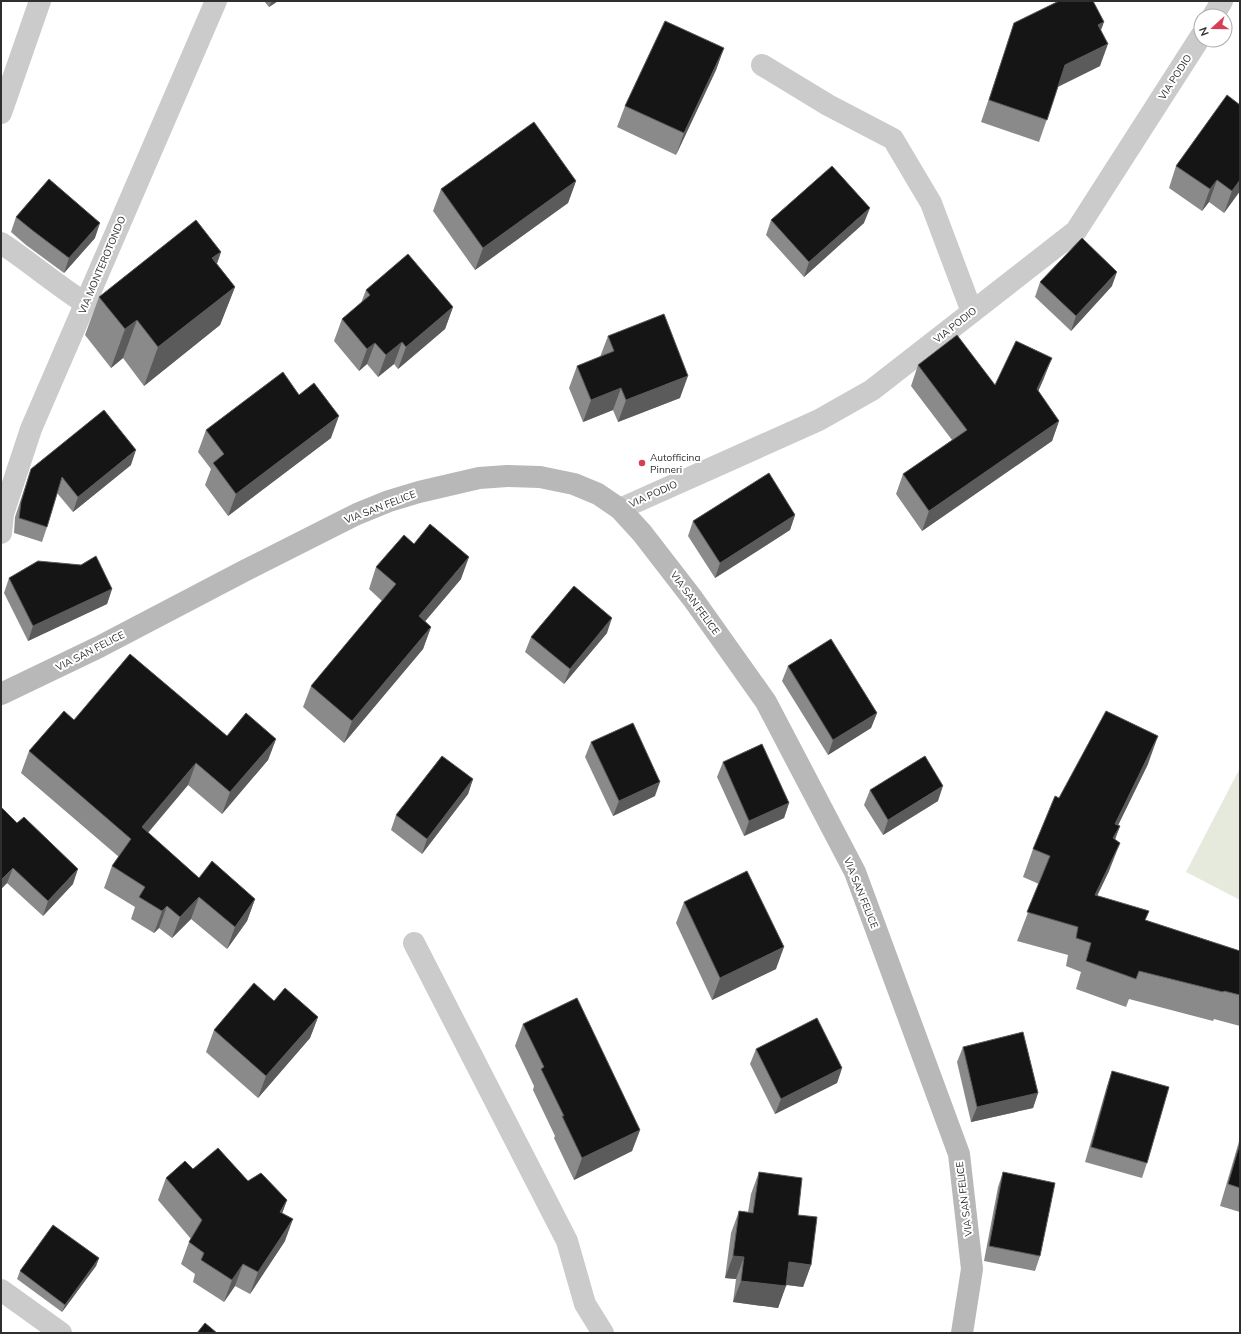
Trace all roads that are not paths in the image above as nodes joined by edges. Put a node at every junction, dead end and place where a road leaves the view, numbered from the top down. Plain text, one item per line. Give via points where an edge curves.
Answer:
1 (40, 1) edge
2 (216, 1) edge
3 (1193, 48) edge
4 (762, 65) dead end
5 (1, 113) edge
6 (1, 243) edge
7 (85, 303) junction
8 (972, 312) junction
9 (620, 509) junction
10 (1, 533) edge
11 (1, 694) edge
12 (414, 943) dead end
13 (1, 1290) edge
14 (61, 1333) edge
15 (602, 1333) edge
16 (962, 1333) edge

1 - 5 street
2 - 7 street, VIA MONTEROTONDO
3 - 8 street, VIA PODIO via 1076,231
4 - 8 street via 828,105 893,139 931,203
6 - 7 street
7 - 10 street, VIA MONTEROTONDO via 31,429 4,514
8 - 9 street, VIA PODIO via 866,394 819,420
9 - 11 street, VIA SAN FELICE via 598,494 574,484 540,477 479,478 419,492 356,514 99,647
9 - 16 street, VIA SAN FELICE via 693,599 766,702 855,872 959,1154 972,1269
12 - 15 street via 567,1241 585,1304
13 - 14 street

